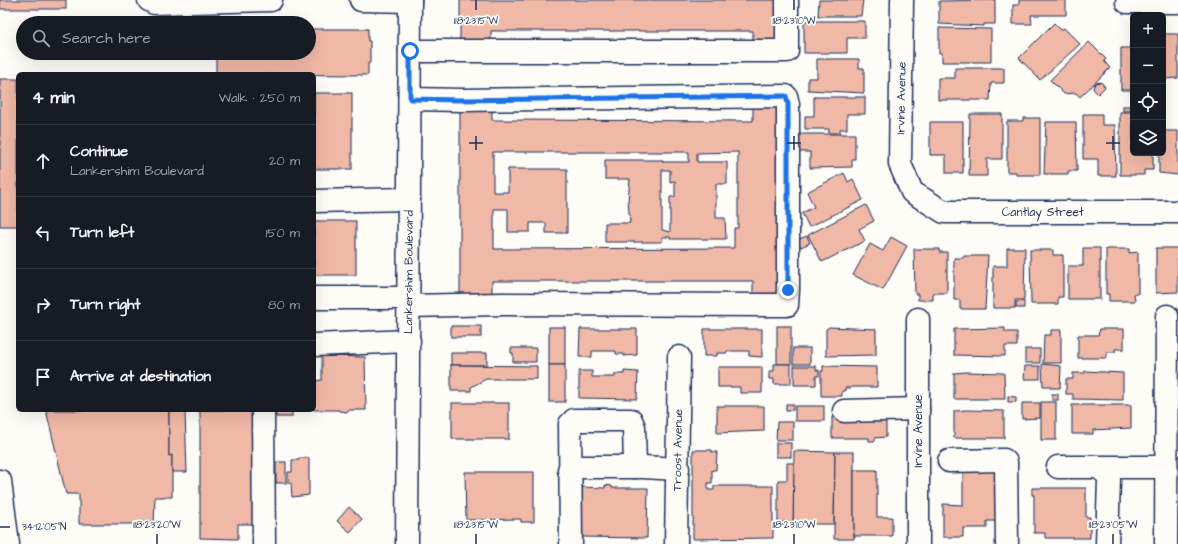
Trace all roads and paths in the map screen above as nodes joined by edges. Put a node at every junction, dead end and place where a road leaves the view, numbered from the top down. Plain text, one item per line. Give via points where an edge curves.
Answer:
1 (149, 0) edge
2 (271, 0) edge
3 (361, 0) edge
4 (410, 0) edge
5 (787, 0) edge
6 (902, 0) edge
7 (1127, 2) dead end
8 (1178, 2) edge
9 (410, 51) junction
10 (410, 99) junction
11 (912, 192) joint
12 (409, 199) junction
13 (316, 200) edge
14 (1178, 212) edge
15 (316, 298) edge
16 (409, 302) junction
17 (1167, 316) dead end
18 (918, 319) dead end
19 (409, 341) junction
20 (316, 345) edge
21 (679, 357) dead end
22 (1172, 369) edge
23 (918, 409) junction
24 (844, 411) dead end
25 (263, 412) edge
26 (949, 461) dead end
27 (636, 467) junction
28 (1058, 467) dead end
29 (1098, 467) junction
30 (1166, 467) junction
31 (678, 469) junction
32 (569, 470) junction
33 (0, 481) edge
34 (8, 544) edge
35 (264, 544) edge
36 (407, 544) edge
37 (571, 544) edge
38 (676, 544) edge
39 (918, 544) edge
40 (1007, 544) edge
41 (1107, 544) edge
42 (1166, 544) edge

1 - 2 street via 154,3
3 - 4 street
4 - 9 street, Lankershim Boulevard
5 - 9 street via 787,51
6 - 11 street, Irvine Avenue via 900,164
7 - 8 street
9 - 10 street, Lankershim Boulevard
10 - 12 street, Lankershim Boulevard
10 - 16 street via 786,96 788,290 787,305
11 - 14 street, Cantlay Street via 944,212
12 - 13 street
12 - 16 street, Lankershim Boulevard
15 - 16 street
16 - 19 street, Lankershim Boulevard
17 - 22 street
18 - 23 street, Irvine Avenue
19 - 20 street
19 - 36 street, Lankershim Boulevard
21 - 31 street, Troost Avenue
22 - 30 street
23 - 24 street
23 - 39 street, Irvine Avenue
25 - 35 street
26 - 40 street via 1006,462
27 - 31 street
27 - 32 street via 575,467
27 - 32 street via 634,427 631,420 574,420 569,428
28 - 29 street
29 - 30 street
29 - 41 street via 1107,474 1109,480
30 - 42 street
31 - 38 street, Troost Avenue
32 - 37 street
33 - 34 street

